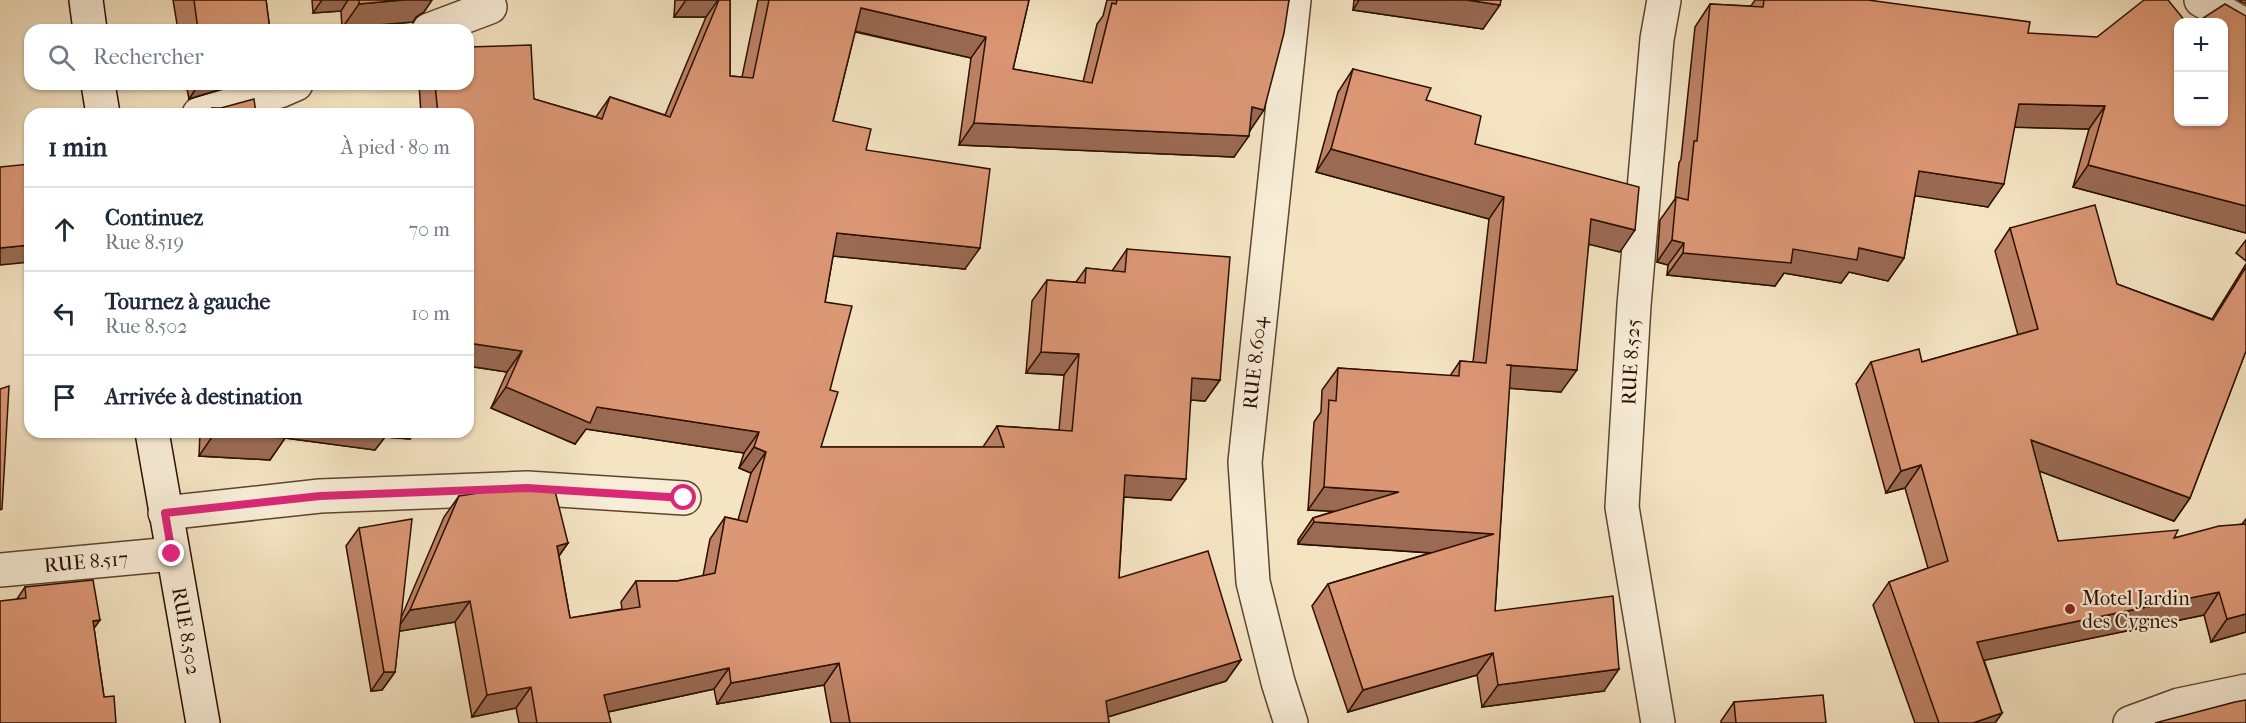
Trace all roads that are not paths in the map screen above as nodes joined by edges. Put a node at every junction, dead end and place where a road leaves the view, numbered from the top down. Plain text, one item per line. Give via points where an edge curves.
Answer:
1 (86, 0) edge
2 (1294, 0) edge
3 (1664, 0) edge
4 (2201, 0) edge
5 (490, 8) dead end
6 (89, 24) edge
7 (446, 24) edge
8 (2246, 26) edge
9 (99, 90) edge
10 (282, 90) edge
11 (102, 108) edge
12 (220, 108) edge
13 (153, 438) edge
14 (684, 498) dead end
15 (165, 513) junction
16 (172, 554) junction
17 (0, 570) edge
18 (2246, 691) edge
19 (203, 723) edge
20 (1291, 723) edge
21 (1659, 723) edge
22 (2130, 723) edge

1 - 6 street
2 - 20 street, RUE 8.604 via 1245,462 1252,582
3 - 21 street, RUE 8.525 via 1657,39 1634,305 1622,507
4 - 8 street
5 - 7 street
9 - 11 street
10 - 12 street
13 - 15 street, RUE 8.502
14 - 15 street via 515,489 320,496
15 - 16 street, RUE 8.502
16 - 17 street, RUE 8.517
16 - 19 street, RUE 8.502
18 - 22 street via 2179,705

